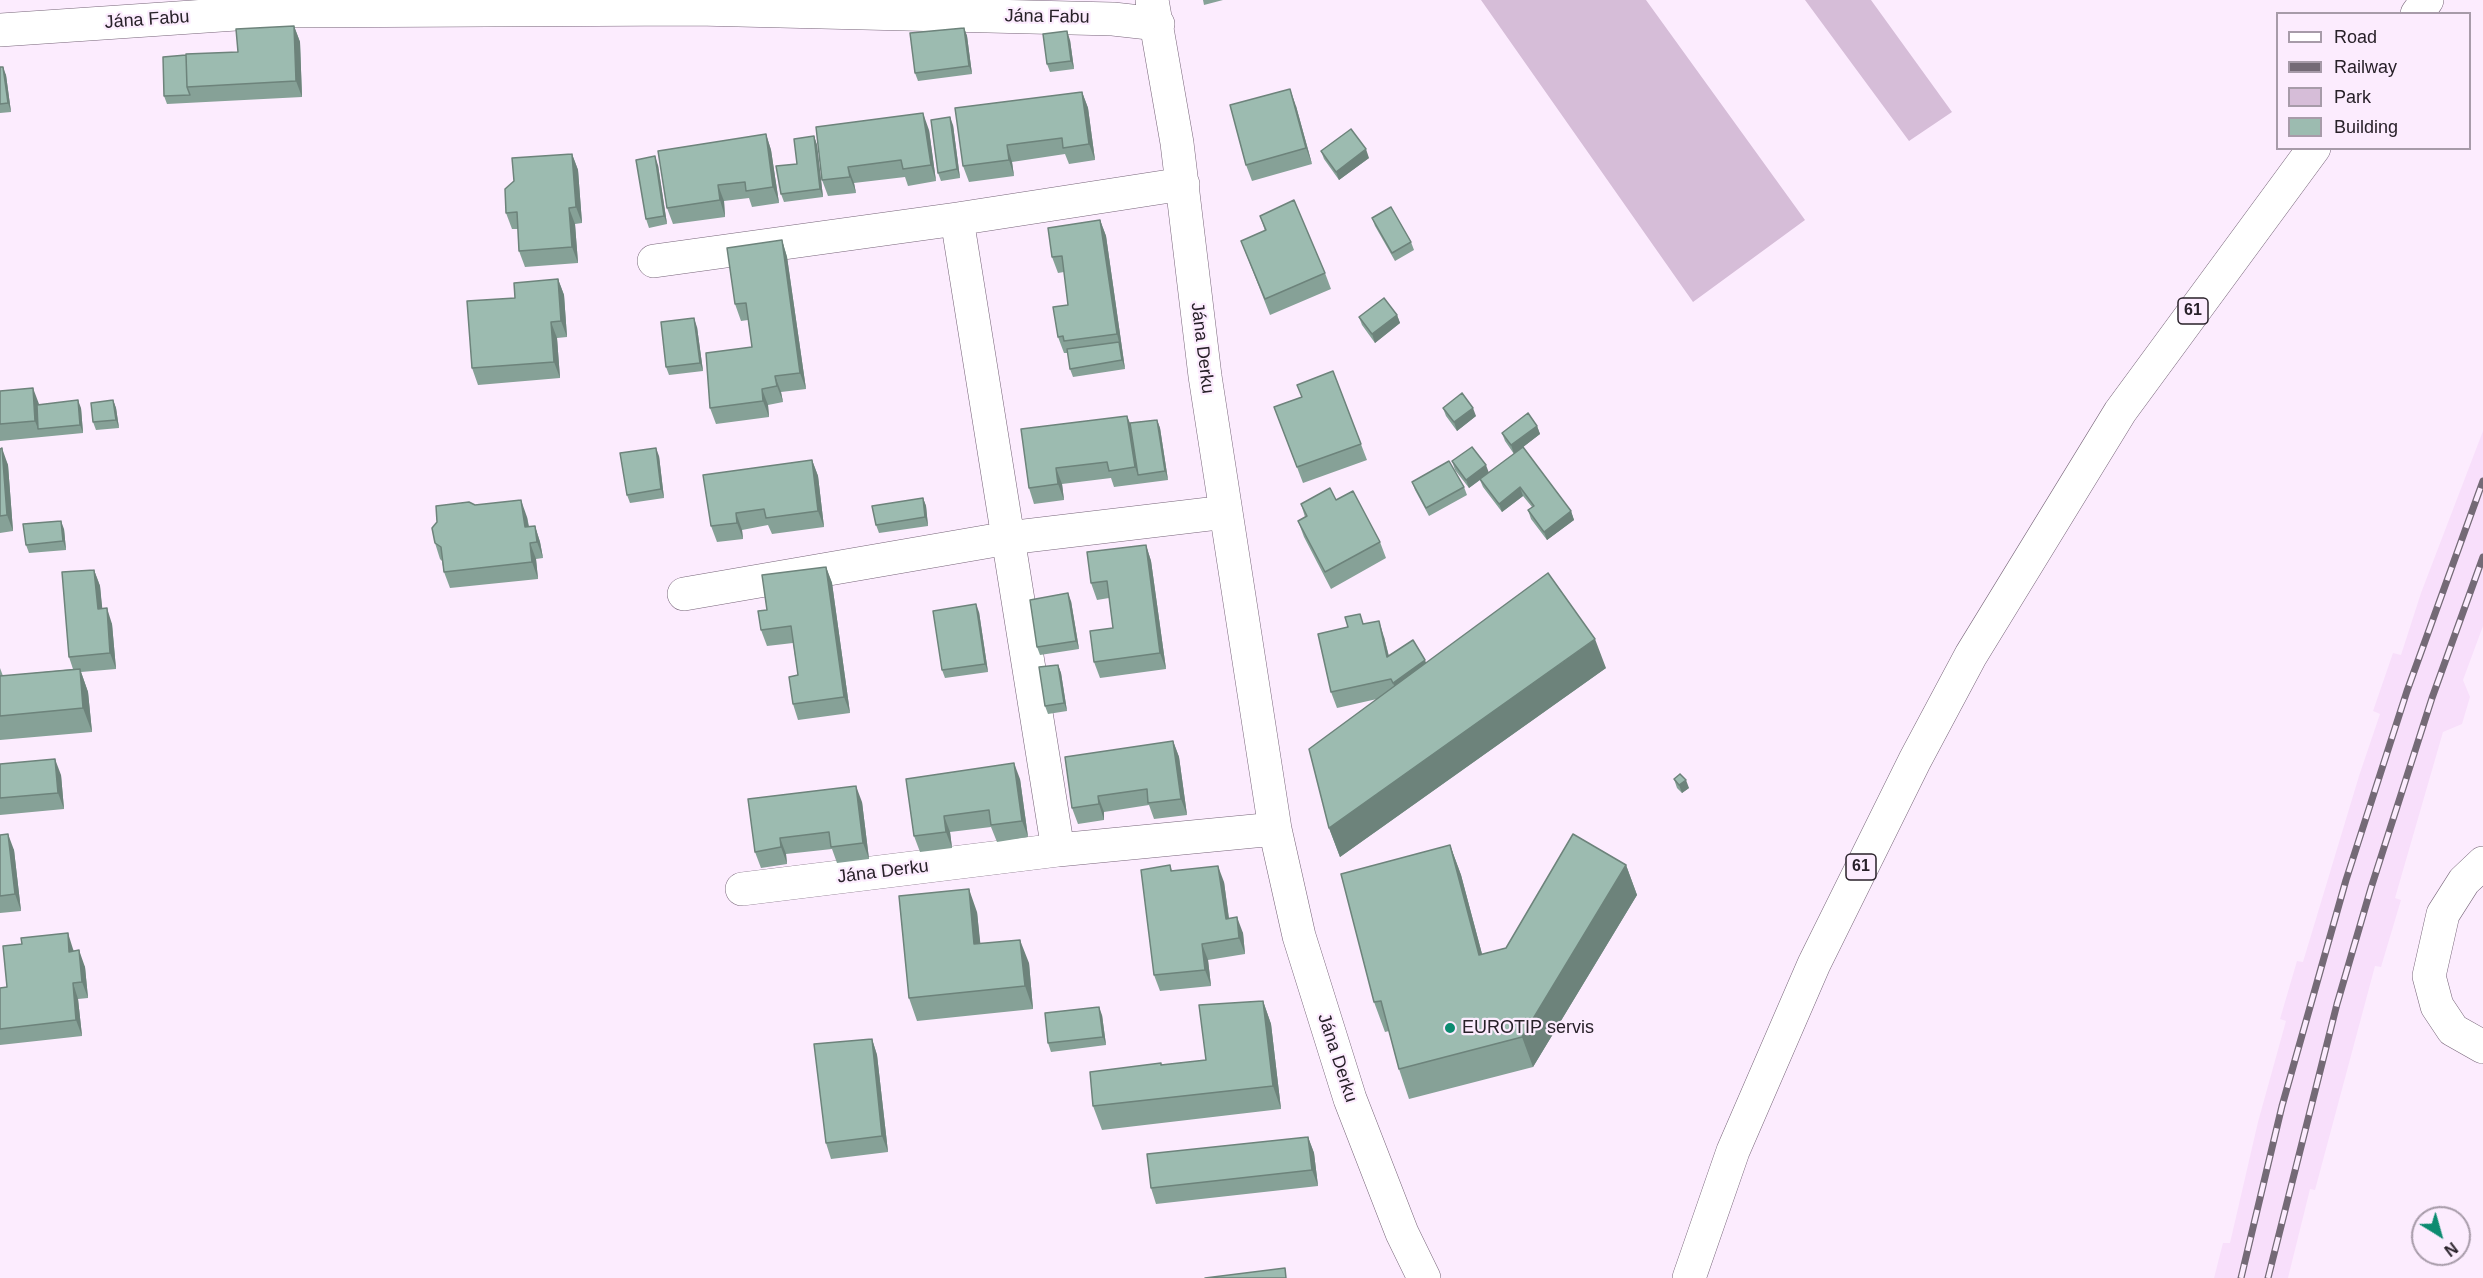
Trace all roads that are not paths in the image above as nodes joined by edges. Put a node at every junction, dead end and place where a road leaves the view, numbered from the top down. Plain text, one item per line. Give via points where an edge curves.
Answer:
1 (1155, 12) edge
2 (0, 30) edge
3 (2313, 150) edge
4 (1183, 184) junction
5 (957, 219) junction
6 (654, 261) dead end
7 (1226, 512) junction
8 (1008, 538) junction
9 (684, 594) dead end
10 (1275, 829) junction
11 (1058, 850) junction
12 (2483, 863) edge
13 (742, 889) dead end
14 (2483, 1047) edge
15 (1424, 1278) edge
16 (1689, 1278) edge

1 - 2 street, Jána Fabu via 1113,19 697,9 292,11
1 - 4 street, Jána Derku
3 - 16 street, 61 via 2120,412 1971,655 1814,964 1733,1151
4 - 5 street
4 - 7 street, Jána Derku via 1205,376
5 - 6 street
5 - 8 street
7 - 8 street
7 - 10 street, Jána Derku
8 - 9 street
8 - 11 street
10 - 11 street, Jána Derku
10 - 15 street, Jána Derku via 1299,936 1350,1099 1402,1233
11 - 13 street, Jána Derku
12 - 14 street via 2464,881 2443,914 2429,976 2437,1006 2453,1030

